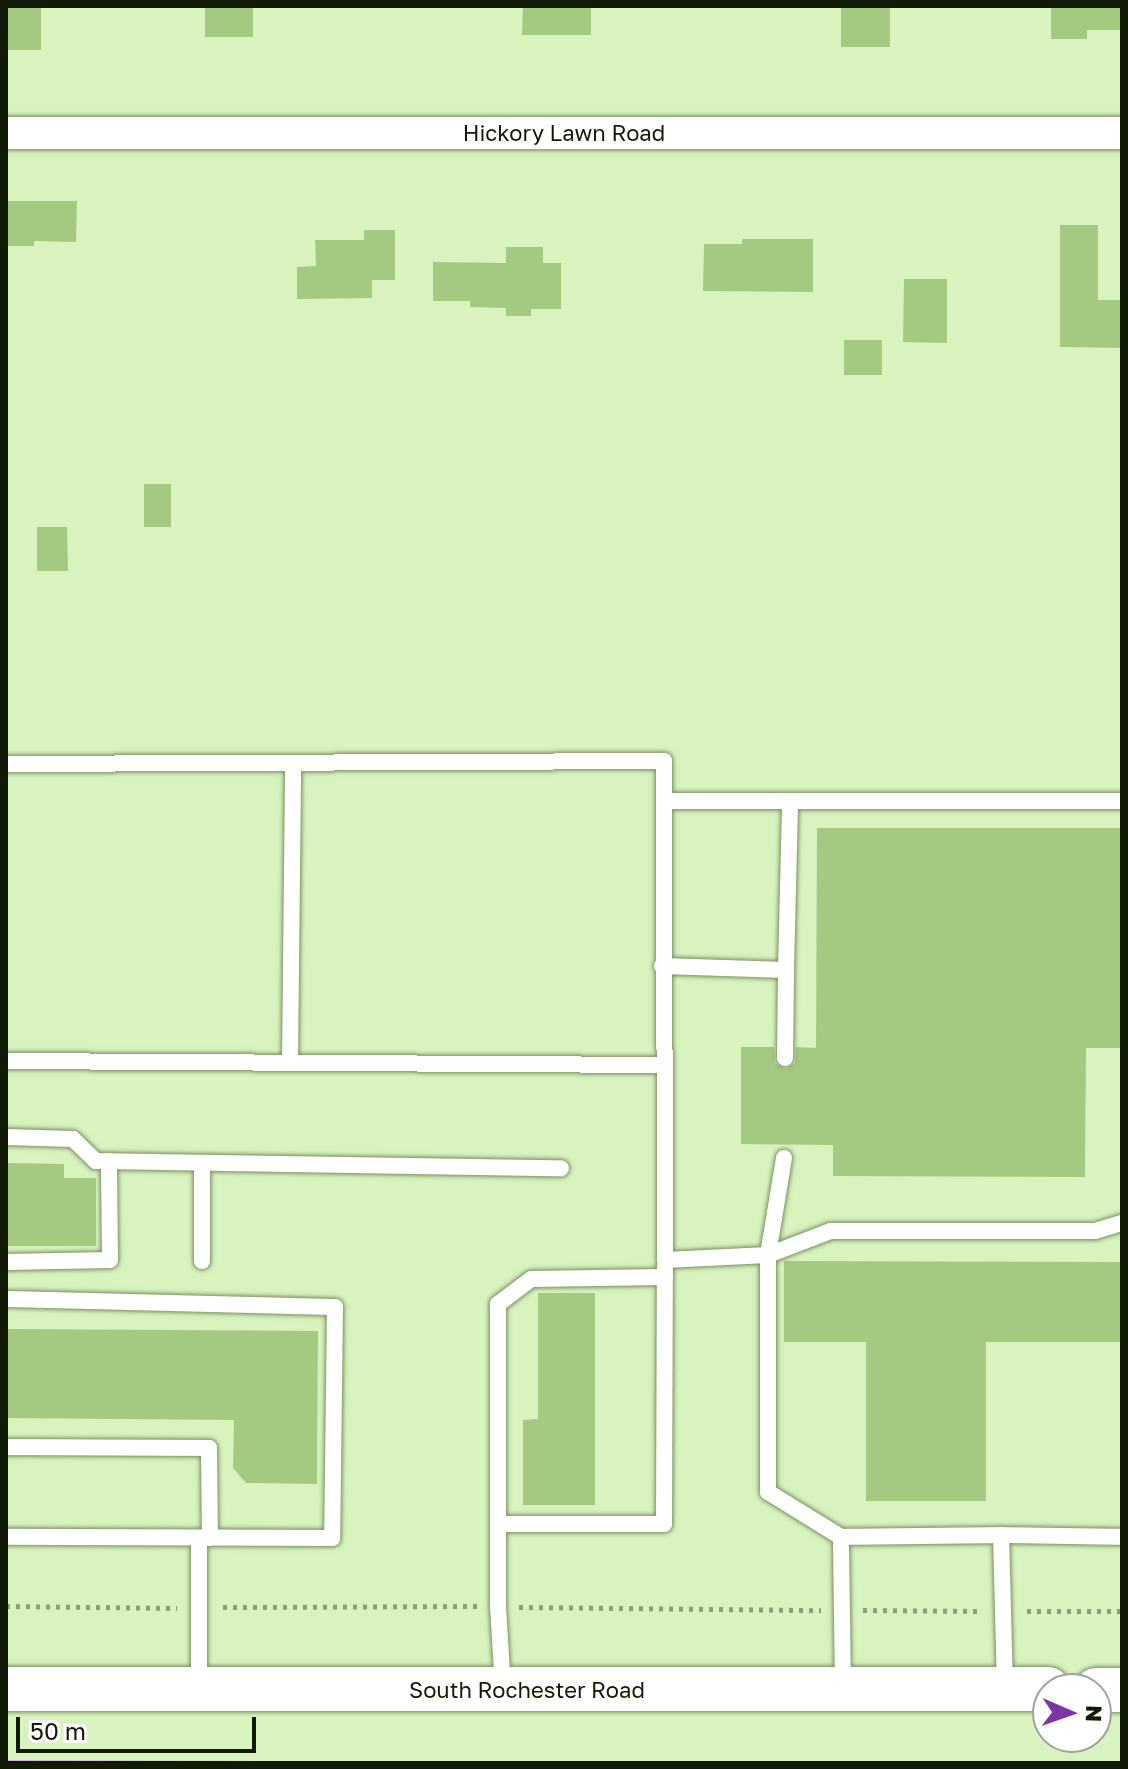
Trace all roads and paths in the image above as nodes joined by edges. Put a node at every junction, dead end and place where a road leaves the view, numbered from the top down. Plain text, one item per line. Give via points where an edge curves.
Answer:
1 (6, 133) edge
2 (1122, 133) edge
3 (293, 763) junction
4 (6, 764) edge
5 (664, 801) junction
6 (790, 801) junction
7 (1122, 801) edge
8 (662, 966) junction
9 (786, 970) junction
10 (785, 1058) dead end
11 (6, 1061) edge
12 (290, 1063) junction
13 (662, 1065) junction
14 (6, 1137) edge
15 (784, 1158) dead end
16 (109, 1161) junction
17 (202, 1164) junction
18 (561, 1168) dead end
19 (1122, 1223) edge
20 (768, 1255) junction
21 (202, 1261) dead end
22 (6, 1262) edge
23 (665, 1269) junction
24 (6, 1299) edge
25 (6, 1447) edge
26 (499, 1524) junction
27 (1001, 1535) junction
28 (6, 1537) edge
29 (841, 1537) junction
30 (1122, 1537) edge
31 (204, 1538) junction
32 (6, 1606) edge
33 (199, 1607) junction
34 (498, 1607) junction
35 (845, 1610) junction
36 (1004, 1611) junction
37 (1122, 1611) edge
38 (6, 1689) edge
39 (1005, 1689) junction
40 (1032, 1689) edge
41 (199, 1690) junction
42 (503, 1690) junction
43 (843, 1690) junction

1 - 2 street, Hickory Lawn Road
3 - 4 lane
3 - 5 lane via 664,761
3 - 12 lane
5 - 6 lane
5 - 8 lane
6 - 7 lane
6 - 9 lane
8 - 9 lane
8 - 13 lane
9 - 10 lane
11 - 12 lane
12 - 13 lane
13 - 23 lane
14 - 16 lane via 73,1139 96,1161
15 - 20 lane
16 - 17 lane
16 - 22 lane via 110,1260
17 - 18 lane
17 - 21 lane
19 - 20 lane via 1095,1231 831,1231
20 - 23 lane
20 - 29 lane via 768,1492
23 - 26 lane via 531,1279 498,1304
23 - 26 lane via 664,1524
24 - 31 lane via 335,1307 332,1538
25 - 31 lane via 209,1448
26 - 34 lane
27 - 29 lane
27 - 30 lane
27 - 36 lane
28 - 31 lane
29 - 35 lane
31 - 33 lane
32 - 33 path
33 - 34 path
33 - 41 lane
34 - 35 path
34 - 42 lane
35 - 36 path
35 - 43 lane
36 - 37 path
36 - 39 lane
38 - 41 main road, South Rochester Road
39 - 40 main road, South Rochester Road
39 - 43 main road, South Rochester Road
41 - 42 main road, South Rochester Road
42 - 43 main road, South Rochester Road

